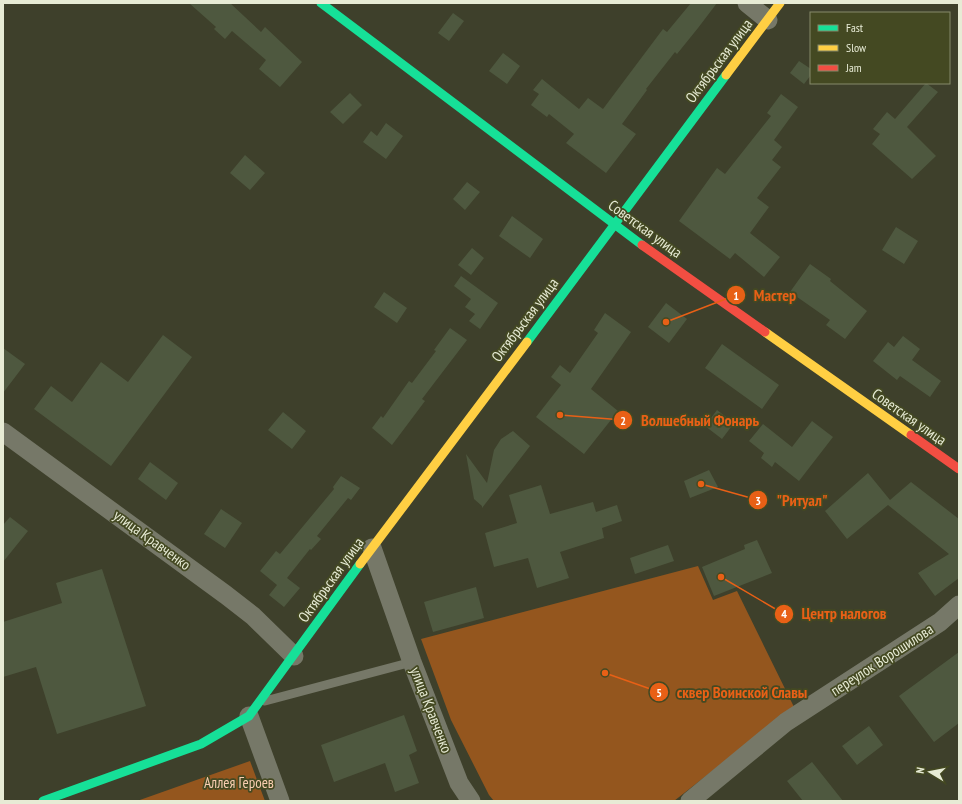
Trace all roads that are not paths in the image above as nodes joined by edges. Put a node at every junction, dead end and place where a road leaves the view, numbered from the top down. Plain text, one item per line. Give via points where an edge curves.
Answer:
1 (321, 3) edge
2 (747, 3) edge
3 (780, 3) edge
4 (768, 20) junction
5 (614, 225) junction
6 (3, 432) edge
7 (959, 469) edge
8 (372, 548) junction
9 (959, 605) edge
10 (294, 656) junction
11 (412, 662) junction
12 (255, 709) junction
13 (43, 801) edge
14 (280, 801) edge
15 (471, 801) edge
16 (690, 801) edge

1 - 5 main road, Советская улица
2 - 4 street
3 - 4 main road, Октябрьская улица
4 - 5 main road, Октябрьская улица
5 - 7 main road, Советская улица
5 - 8 main road, Октябрьская улица
6 - 10 street, улица Кравченко via 226,594
8 - 10 main road, Октябрьская улица
8 - 11 street, улица Кравченко
9 - 16 street, переулок Ворошилова via 940,622 786,722
10 - 12 main road, Октябрьская улица
11 - 12 lane
11 - 15 street, улица Кравченко via 459,783
12 - 13 main road via 201,744
12 - 14 street

